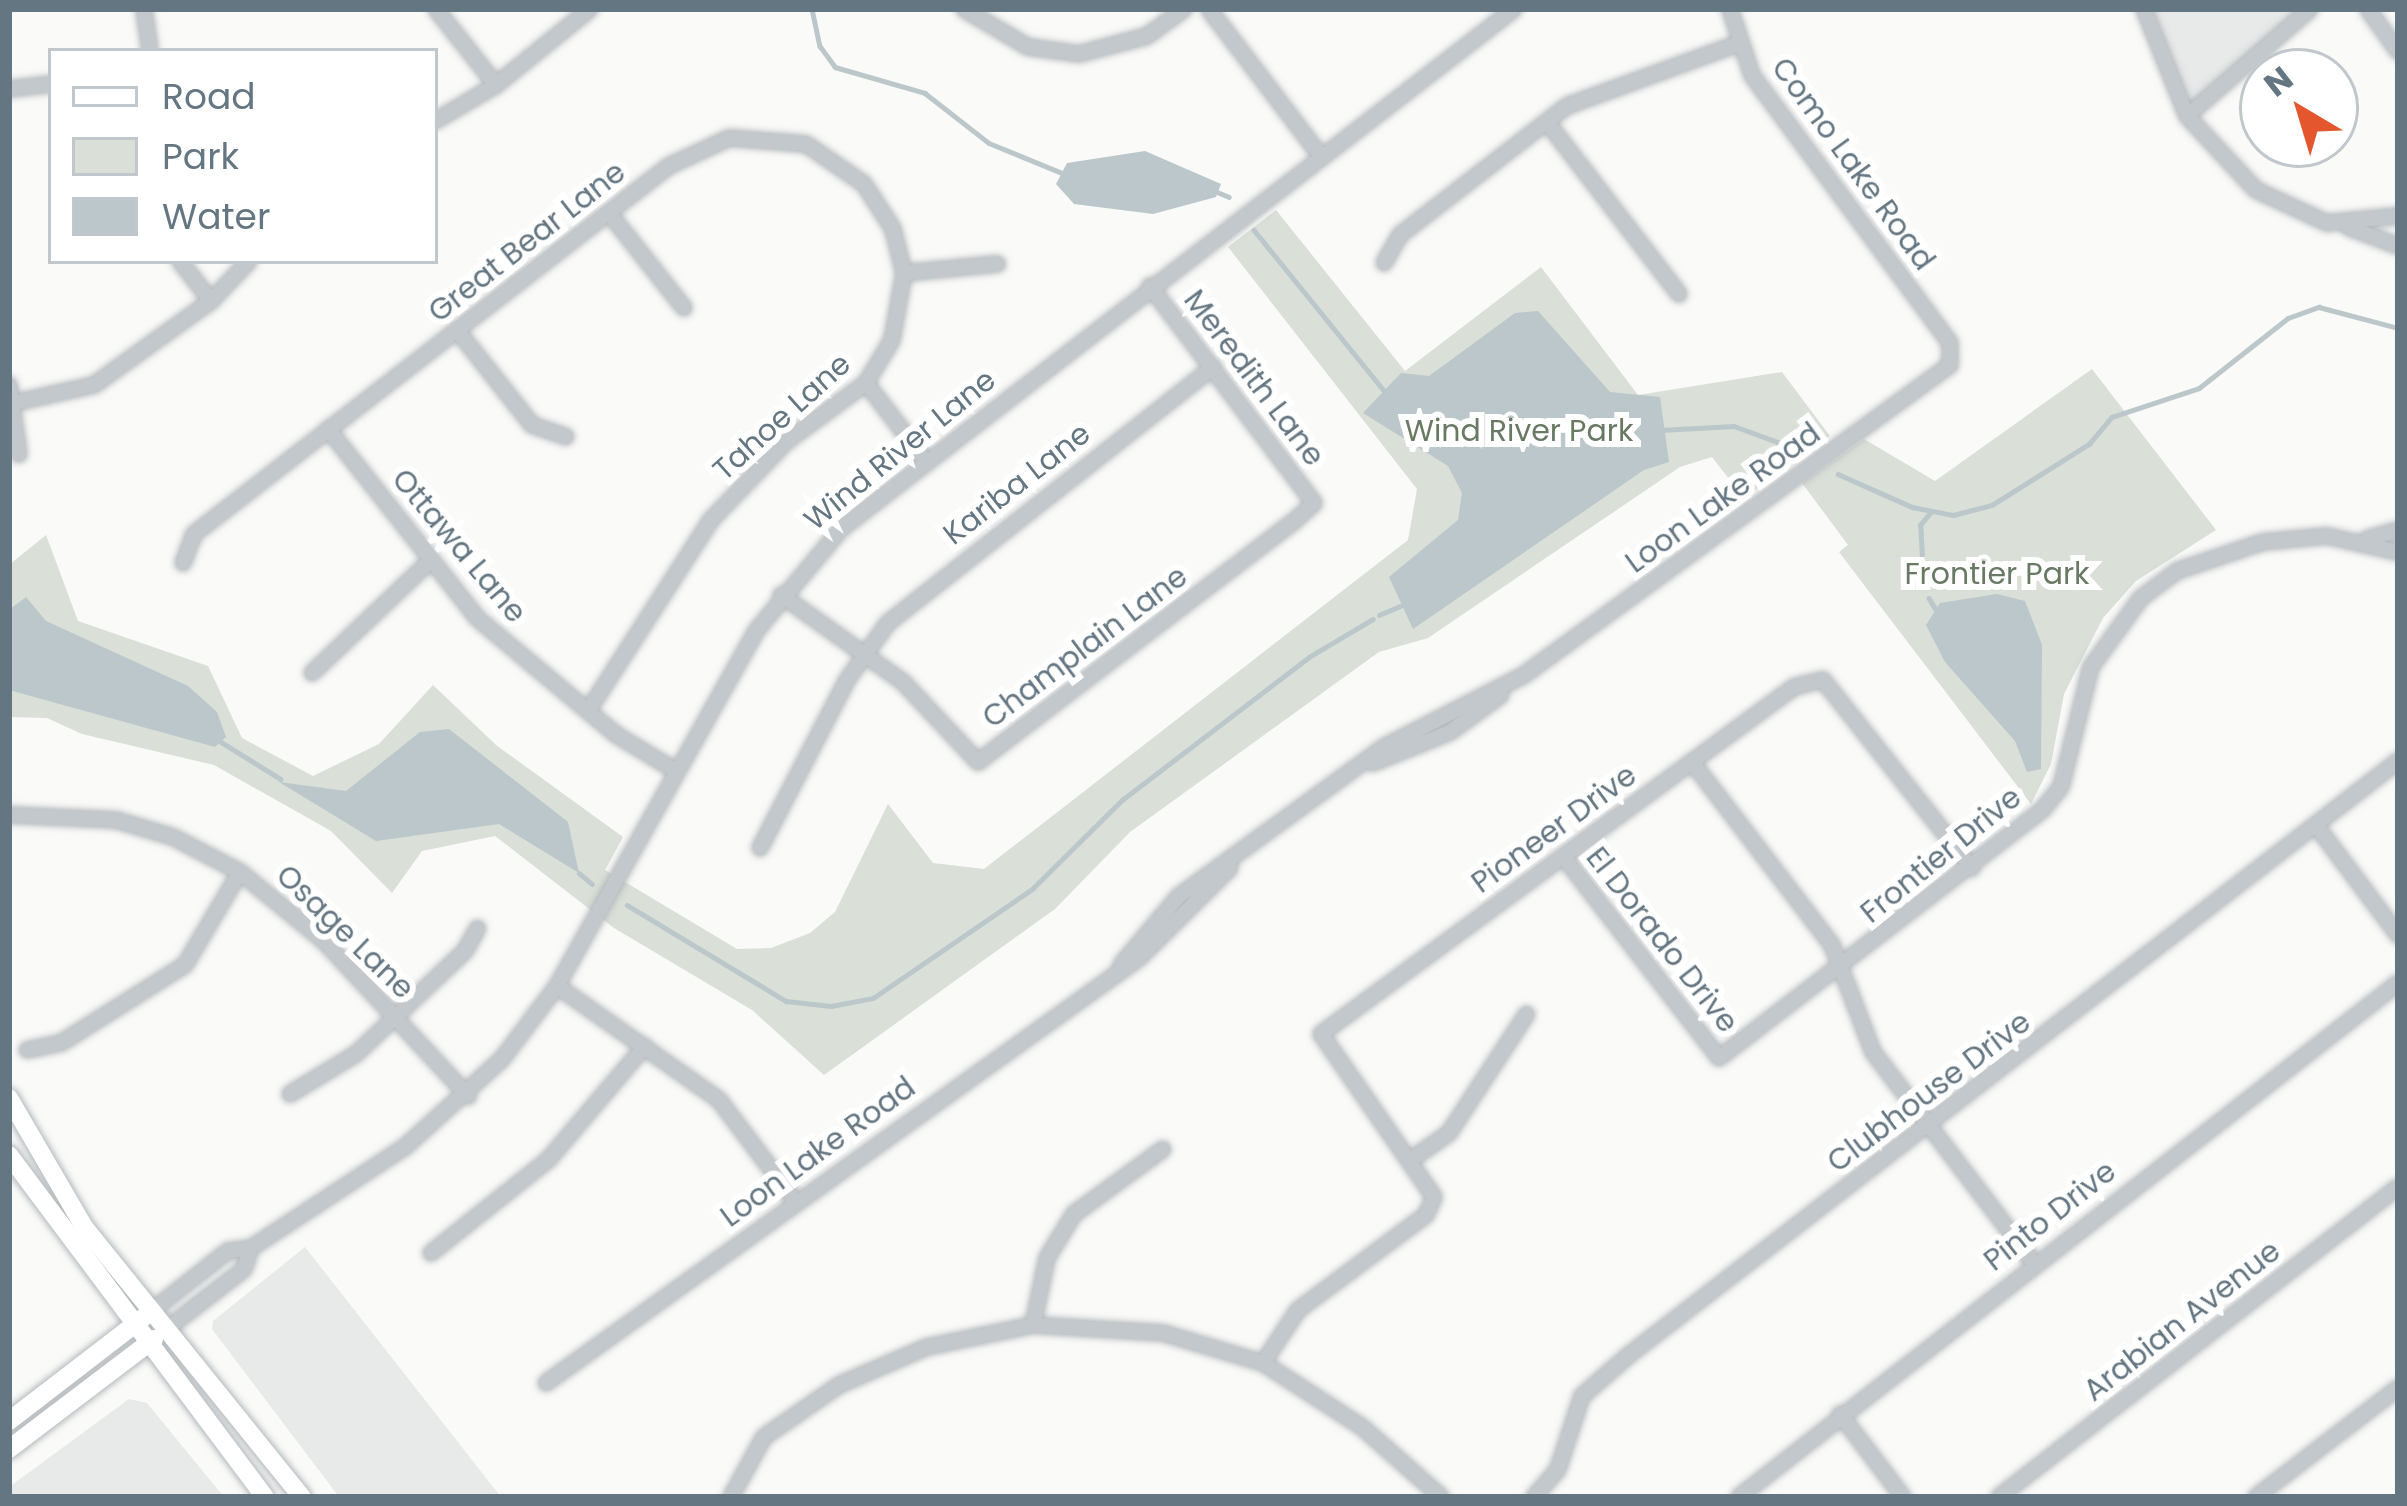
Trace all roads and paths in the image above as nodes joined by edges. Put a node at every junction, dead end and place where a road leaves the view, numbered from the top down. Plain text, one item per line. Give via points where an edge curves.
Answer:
1 (144, 9) edge
2 (436, 9) edge
3 (590, 9) edge
4 (964, 9) edge
5 (1184, 9) edge
6 (1209, 9) edge
7 (1514, 9) edge
8 (1730, 9) edge
9 (2144, 9) edge
10 (2310, 9) edge
11 (2368, 9) edge
12 (1737, 44) junction
13 (150, 48) edge
14 (2398, 51) edge
15 (48, 84) edge
16 (496, 85) junction
17 (9, 89) edge
18 (2187, 116) junction
19 (438, 119) edge
20 (1546, 122) junction
21 (1319, 154) junction
22 (609, 213) junction
23 (2398, 216) edge
24 (2348, 227) junction
25 (2398, 246) edge
26 (1384, 263) dead end
27 (182, 264) edge
28 (245, 264) edge
29 (998, 264) dead end
30 (904, 273) junction
31 (1150, 286) junction
32 (1679, 294) dead end
33 (211, 302) junction
34 (684, 308) dead end
35 (457, 330) junction
36 (1950, 343) joint
37 (1213, 367) junction
38 (866, 383) junction
39 (9, 385) edge
40 (10, 403) edge
41 (328, 429) junction
42 (566, 437) dead end
43 (20, 454) dead end
44 (925, 460) junction
45 (1314, 503) joint
46 (2398, 530) edge
47 (2367, 539) junction
48 (2398, 551) edge
49 (429, 562) junction
50 (182, 563) dead end
51 (781, 596) junction
52 (863, 654) junction
53 (311, 673) dead end
54 (588, 711) junction
55 (1692, 761) junction
56 (2398, 761) edge
57 (676, 772) junction
58 (9, 815) edge
59 (2318, 828) junction
60 (760, 848) dead end
61 (1563, 856) junction
62 (1972, 868) junction
63 (240, 872) junction
64 (478, 928) dead end
65 (2398, 935) edge
66 (1839, 969) junction
67 (2398, 983) edge
68 (557, 986) junction
69 (1527, 1014) dead end
70 (395, 1016) junction
71 (645, 1046) junction
72 (28, 1051) dead end
73 (1719, 1058) joint
74 (290, 1094) dead end
75 (468, 1096) junction
76 (9, 1098) edge
77 (1928, 1127) junction
78 (1162, 1149) dead end
79 (9, 1154) edge
80 (1409, 1161) junction
81 (2398, 1187) edge
82 (796, 1202) junction
83 (251, 1248) junction
84 (430, 1253) dead end
85 (2033, 1262) junction
86 (153, 1310) junction
87 (135, 1324) junction
88 (1033, 1325) junction
89 (168, 1328) junction
90 (148, 1343) junction
91 (1263, 1363) junction
92 (546, 1383) dead end
93 (2398, 1388) edge
94 (1840, 1414) junction
95 (9, 1421) edge
96 (9, 1449) edge
97 (266, 1497) edge
98 (302, 1497) edge
99 (730, 1497) edge
100 (1441, 1497) edge
101 (1534, 1497) edge
102 (1739, 1497) edge
103 (1904, 1497) edge
104 (1999, 1497) edge
105 (2256, 1497) edge

1 - 13 street
2 - 16 street
3 - 16 street
4 - 5 street via 1028,46 1079,54 1147,36
6 - 21 street
7 - 21 street, Wind River Lane
8 - 12 street, Como Lake Road
9 - 18 street
10 - 18 street
11 - 14 street
12 - 20 street via 1589,95
12 - 36 street, Como Lake Road
15 - 17 street
16 - 19 street
18 - 24 street via 2256,190
20 - 26 street via 1400,235
20 - 32 street
21 - 31 street, Wind River Lane
22 - 30 street, Great Bear Lane via 698,148 729,138 785,139 827,154 864,184 892,229
22 - 34 street
22 - 35 street, Great Bear Lane
23 - 24 street
24 - 25 street
27 - 33 street
28 - 33 street
29 - 30 street
30 - 38 street, Tahoe Lane via 899,320
31 - 37 street, Meredith Lane
31 - 44 street, Wind River Lane
33 - 40 street via 94,385
35 - 41 street, Great Bear Lane
35 - 42 street via 532,425
36 - 82 street, Loon Lake Road via 1954,355 1941,375 1507,686 1419,724 1179,896 1121,965
37 - 45 street, Meredith Lane
37 - 52 street, Kariba Lane via 922,591
38 - 44 street
38 - 54 street, Tahoe Lane via 788,441 711,520
39 - 40 street
40 - 43 street
41 - 49 street, Ottawa Lane
41 - 50 street, Great Bear Lane via 194,534
44 - 51 street, Wind River Lane via 841,529
45 - 52 street, Champlain Lane via 978,762 903,682
46 - 47 street, Frontier Drive
47 - 48 street, Frontier Drive
47 - 62 street, Frontier Drive via 2327,536 2222,550 2141,598 2091,667 2061,787
49 - 53 street
49 - 54 street, Ottawa Lane via 477,618
51 - 52 street, Champlain Lane
51 - 57 street, Wind River Lane
52 - 60 street, Kariba Lane
54 - 57 street, Ottawa Lane
55 - 61 street, Pioneer Drive
55 - 62 street, Pioneer Drive via 1794,687 1823,680
55 - 66 street via 1832,946
56 - 59 street, Clubhouse Drive
57 - 68 street, Wind River Lane
58 - 63 street, Osage Lane via 116,820 173,837
59 - 65 street
59 - 77 street, Clubhouse Drive
61 - 73 street, El Dorado Drive
61 - 80 street, Pioneer Drive via 1321,1034
62 - 66 street, Frontier Drive
63 - 70 street, Osage Lane via 324,940
63 - 72 street via 185,965 61,1043
64 - 70 street via 465,951
66 - 73 street, Frontier Drive
66 - 77 street via 1860,1032
67 - 85 street, Pinto Drive
68 - 71 street
68 - 75 street, Wind River Lane
69 - 80 street via 1449,1133
70 - 74 street via 356,1054
70 - 75 street, Osage Lane
71 - 82 street via 719,1100
71 - 84 street via 549,1159
75 - 83 street, Wind River Lane
76 - 86 main road via 52,1183
77 - 85 street
77 - 101 street, Clubhouse Drive via 1582,1396 1558,1468
78 - 88 street via 1074,1214 1047,1258
79 - 87 main road
80 - 91 street via 1434,1197 1426,1215 1298,1310
81 - 104 street, Arabian Avenue
82 - 92 street, Loon Lake Road
83 - 86 street, Wind River Lane via 228,1251
83 - 89 street, Wind River Lane via 244,1269
85 - 94 street, Pinto Drive
86 - 87 main road
86 - 89 main road
87 - 90 main road
87 - 95 main road
88 - 91 street via 1163,1333
88 - 99 street via 927,1347 839,1385 764,1437
89 - 90 main road
89 - 98 main road
90 - 96 main road
90 - 97 main road
91 - 100 street via 1362,1426
93 - 105 street
94 - 102 street, Pinto Drive
94 - 103 street

